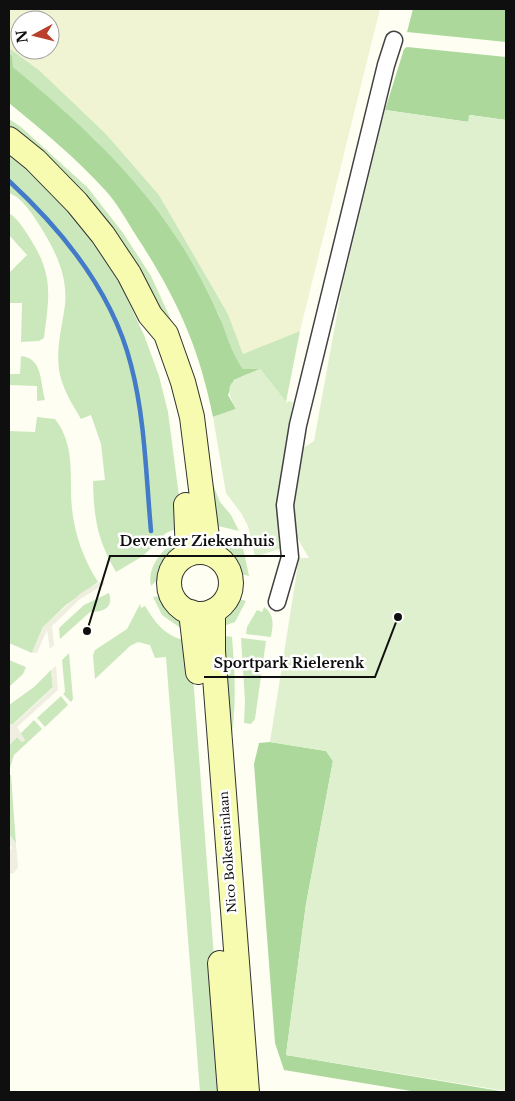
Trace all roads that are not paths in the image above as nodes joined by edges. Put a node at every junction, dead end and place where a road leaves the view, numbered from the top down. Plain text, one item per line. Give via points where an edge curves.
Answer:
1 (394, 40) dead end
2 (9, 139) edge
3 (199, 554) junction
4 (277, 602) dead end
5 (202, 611) junction
6 (230, 1092) edge
7 (247, 1092) edge

1 - 4 street via 298,425 285,505 290,557
2 - 3 street via 77,203 103,235 150,315 152,340 178,431 187,517
3 - 5 street via 223,562 230,578 228,594 219,607
3 - 5 street via 176,562 169,582 175,601
5 - 6 street, Nico Bolkesteinlaan via 196,644
5 - 7 street, Nico Bolkesteinlaan via 213,651

